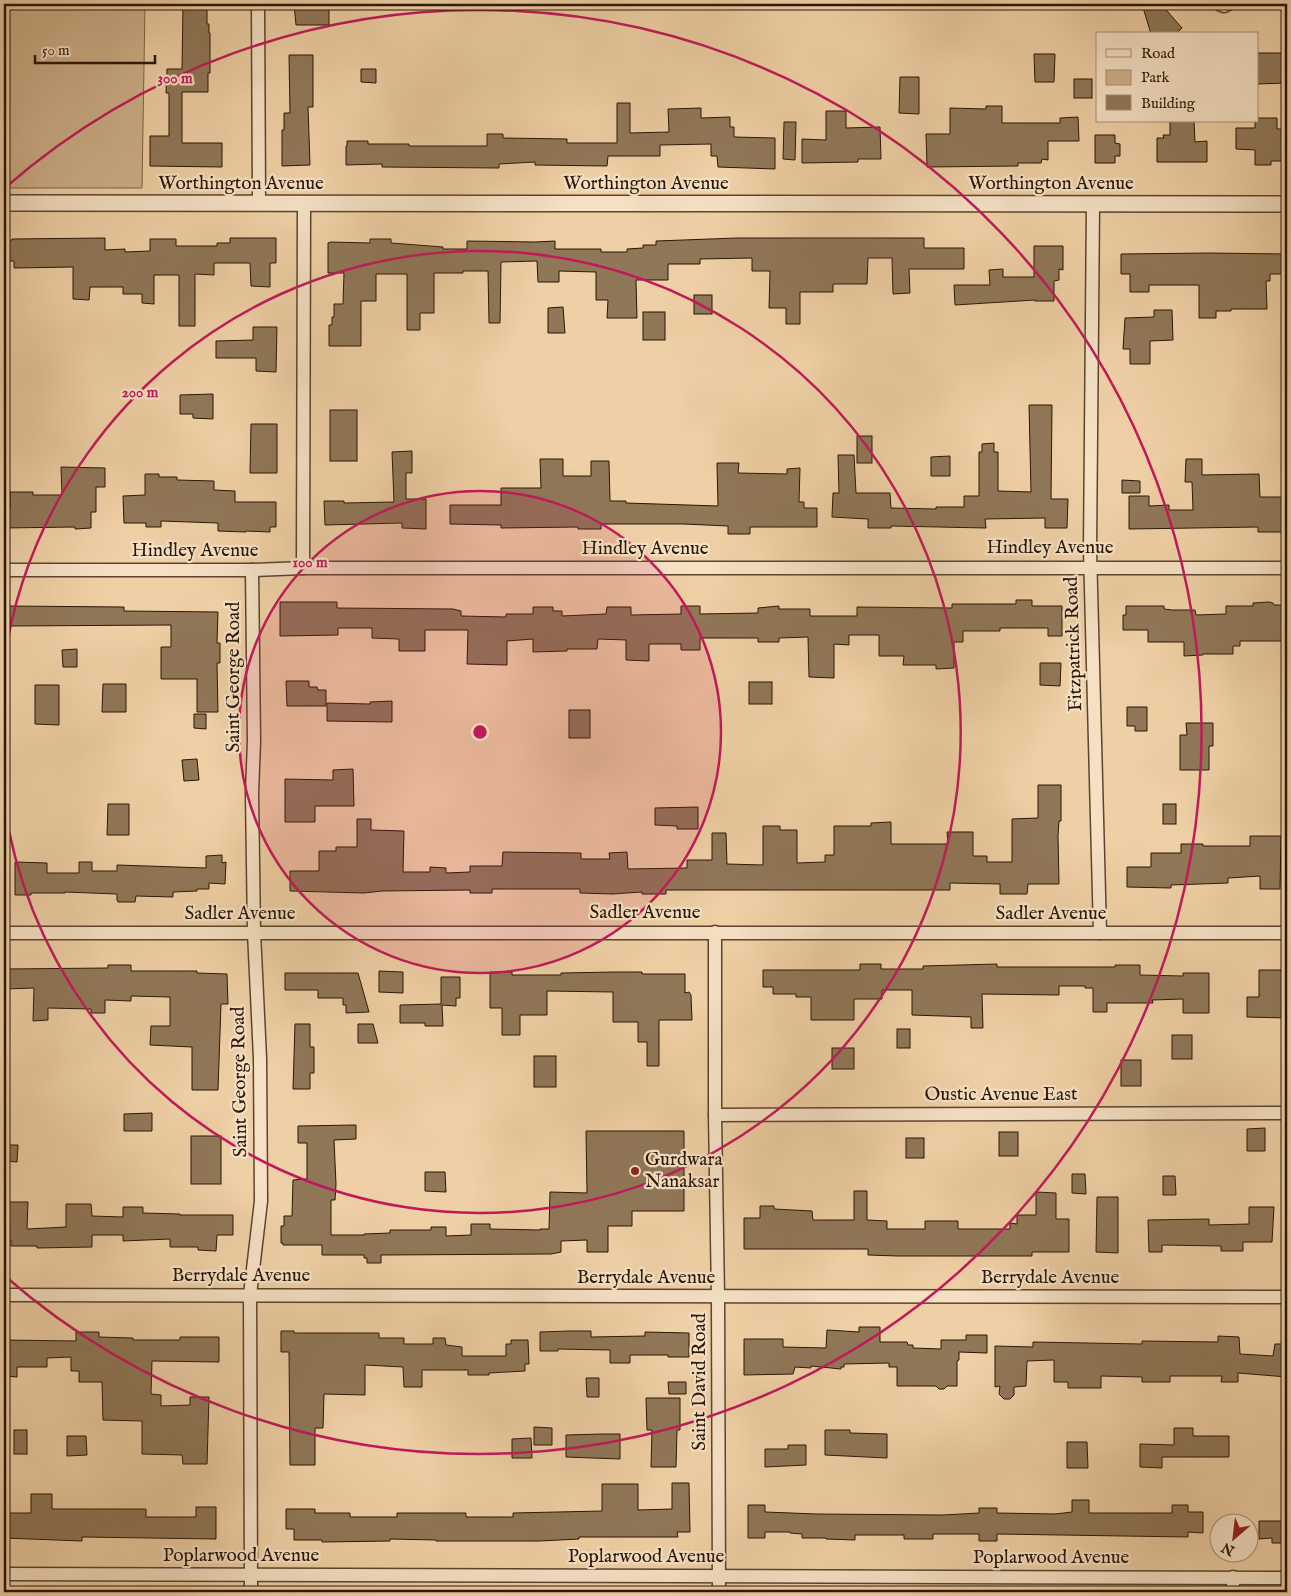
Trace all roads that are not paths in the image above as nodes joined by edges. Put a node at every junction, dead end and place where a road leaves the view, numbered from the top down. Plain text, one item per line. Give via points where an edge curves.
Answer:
1 (258, 4) edge
2 (1219, 4) edge
3 (1228, 4) edge
4 (4, 203) edge
5 (259, 204) junction
6 (304, 204) junction
7 (1093, 204) junction
8 (1287, 204) edge
9 (1090, 567) junction
10 (303, 568) junction
11 (1287, 568) edge
12 (4, 570) edge
13 (252, 570) junction
14 (254, 932) junction
15 (715, 932) junction
16 (4, 933) edge
17 (1100, 933) junction
18 (1287, 933) edge
19 (1287, 1113) edge
20 (715, 1115) junction
21 (4, 1295) edge
22 (250, 1295) junction
23 (718, 1297) junction
24 (1287, 1297) edge
25 (4, 1574) edge
26 (251, 1574) junction
27 (719, 1576) junction
28 (1233, 1577) junction
29 (1287, 1578) edge
30 (251, 1592) edge
31 (719, 1592) edge
32 (1233, 1592) edge

1 - 5 street
2 - 3 street
4 - 5 street, Worthington Avenue
5 - 6 street, Worthington Avenue
6 - 7 street, Worthington Avenue
6 - 10 street
7 - 8 street, Worthington Avenue
7 - 9 street, Fitzpatrick Road
9 - 10 street, Hindley Avenue
9 - 11 street, Hindley Avenue
9 - 17 street, Fitzpatrick Road
10 - 13 street, Hindley Avenue
12 - 13 street, Hindley Avenue
13 - 14 street, Saint George Road
14 - 15 street, Sadler Avenue
14 - 16 street, Sadler Avenue
14 - 22 street, Saint George Road via 260,1058 261,1201
15 - 17 street, Sadler Avenue
15 - 20 street, Saint David Road
17 - 18 street, Sadler Avenue
19 - 20 street, Oustic Avenue East
20 - 23 street, Saint David Road
21 - 22 street, Berrydale Avenue
22 - 23 street, Berrydale Avenue
22 - 26 street, Saint George Road
23 - 24 street, Berrydale Avenue
23 - 27 street, Saint David Road
25 - 26 street, Poplarwood Avenue
26 - 27 street, Poplarwood Avenue
26 - 30 street, Saint George Road
27 - 28 street, Poplarwood Avenue
27 - 31 street, Saint David Road
28 - 29 street, Poplarwood Avenue
28 - 32 street

